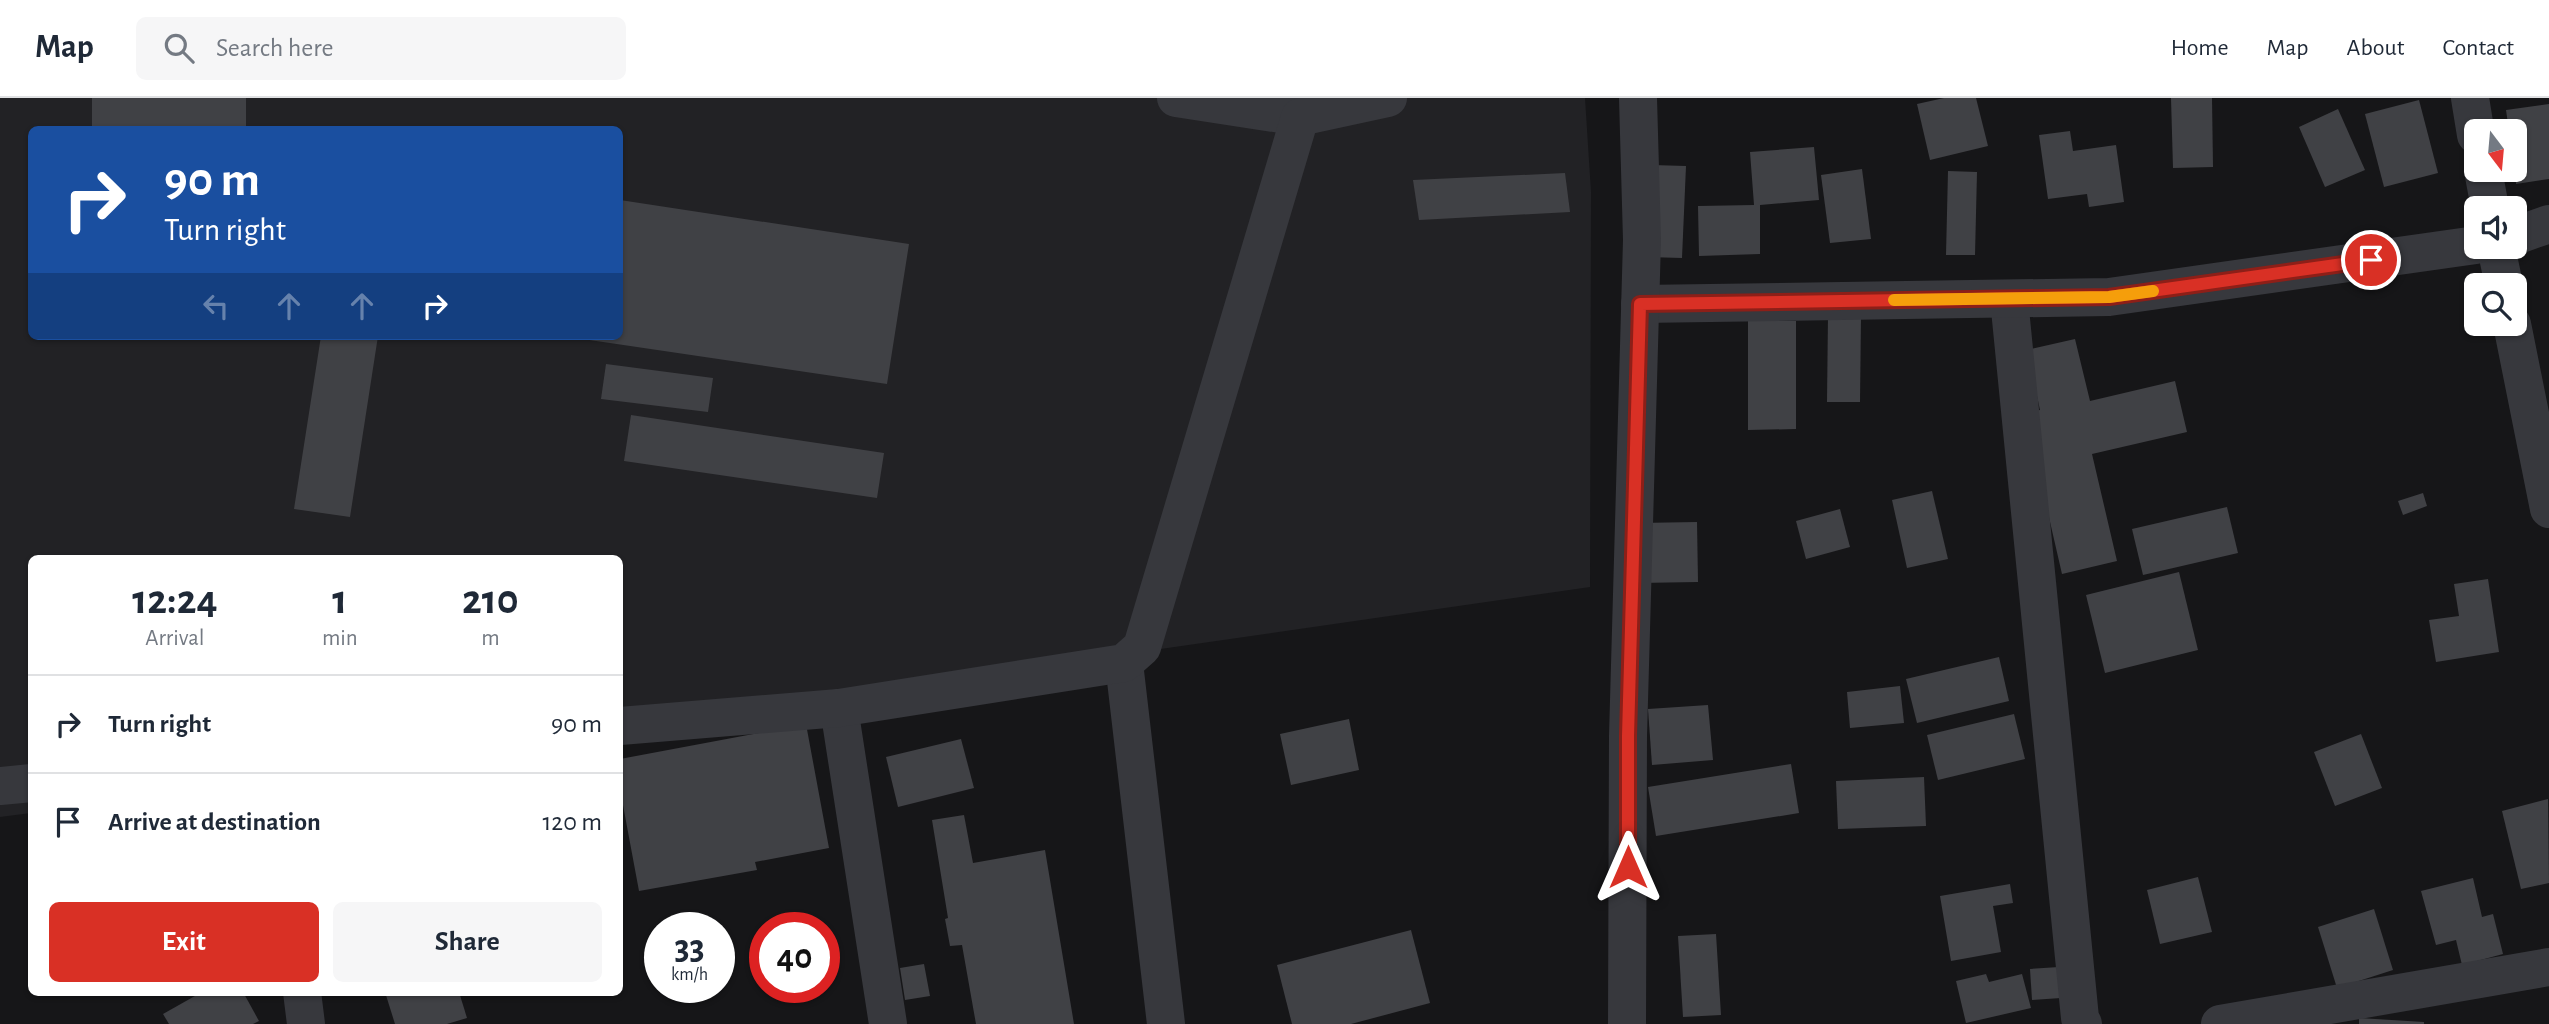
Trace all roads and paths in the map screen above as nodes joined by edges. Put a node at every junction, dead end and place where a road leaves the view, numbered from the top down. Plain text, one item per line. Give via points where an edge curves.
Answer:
1 (1176, 98) edge
2 (1388, 98) edge
3 (1638, 98) edge
4 (2470, 98) edge
5 (1300, 117) junction
6 (2473, 119) edge
7 (2549, 224) edge
8 (2527, 232) edge
9 (2464, 247) edge
10 (2009, 299) junction
11 (1640, 304) junction
12 (2514, 336) edge
13 (2549, 509) edge
14 (1124, 663) junction
15 (839, 708) junction
16 (623, 726) edge
17 (28, 783) edge
18 (0, 786) edge
19 (2549, 967) edge
20 (302, 996) edge
21 (306, 1024) edge
22 (888, 1024) edge
23 (1166, 1024) edge
24 (1627, 1024) edge
25 (2083, 1024) edge
26 (2220, 1024) edge

1 - 5 street
2 - 5 street
3 - 11 street
4 - 6 street
5 - 14 street via 1142,647
7 - 8 street
9 - 10 street via 2109,297
10 - 11 street
10 - 25 street
11 - 24 street via 1628,736
12 - 13 street
14 - 15 street
14 - 23 street
15 - 16 street
15 - 22 street
17 - 18 street
19 - 26 street
20 - 21 street

